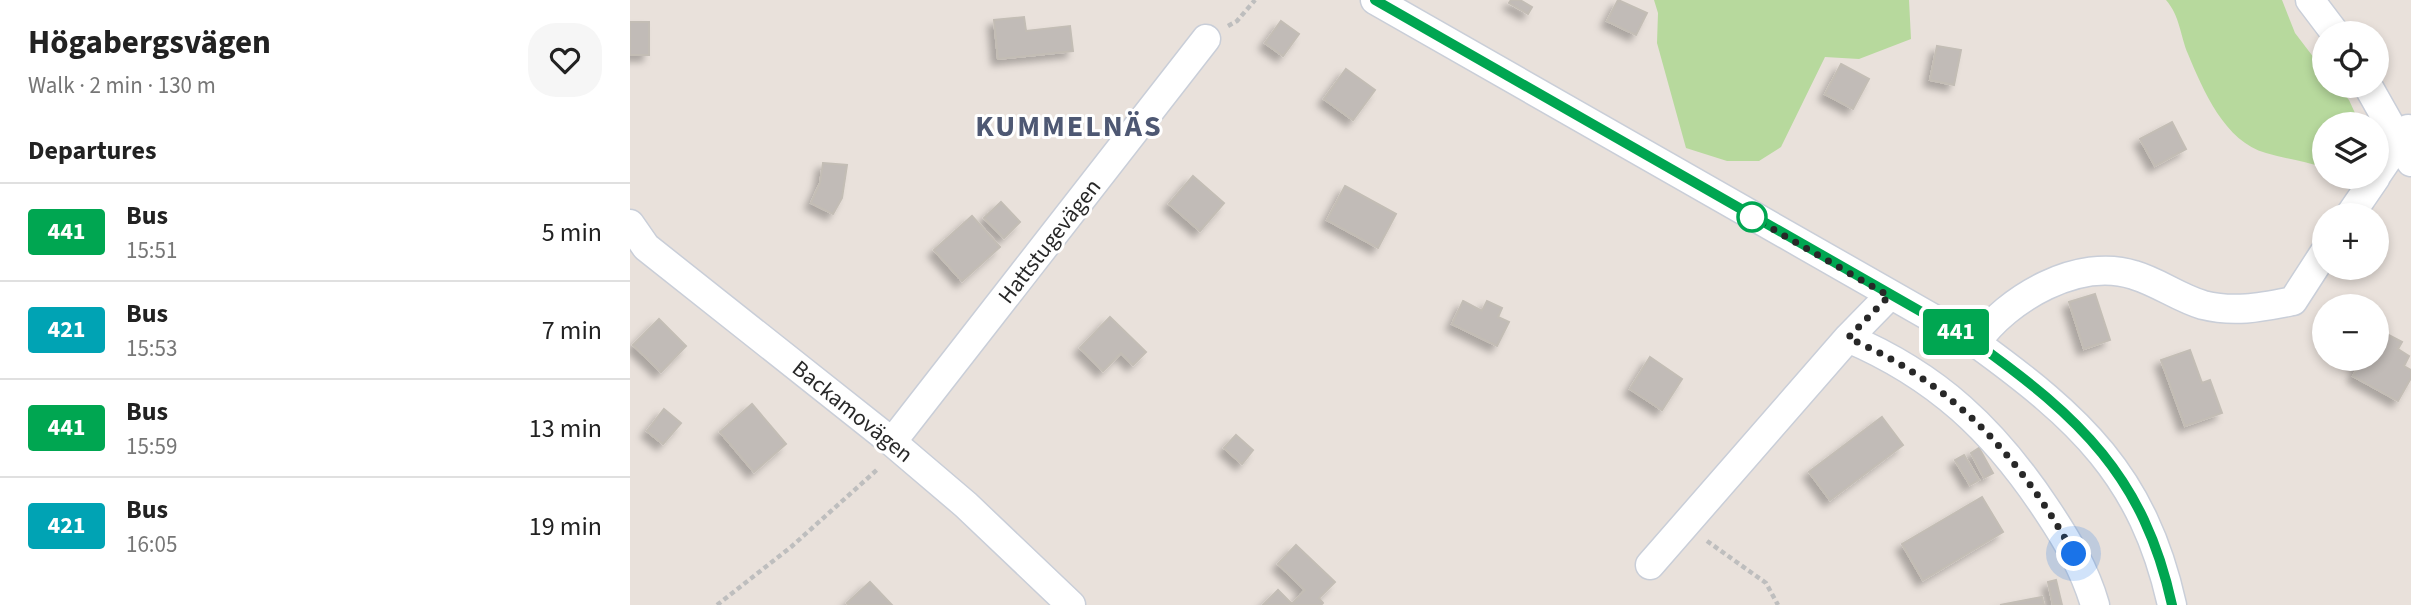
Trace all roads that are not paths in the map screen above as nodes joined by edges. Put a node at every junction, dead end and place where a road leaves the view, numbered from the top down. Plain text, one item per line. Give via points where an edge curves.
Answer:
1 (1375, 0) edge
2 (2310, 0) edge
3 (2325, 21) edge
4 (1206, 39) road end
5 (2376, 98) edge
6 (2408, 143) edge
7 (2389, 163) edge
8 (630, 224) edge
9 (2312, 272) edge
10 (1889, 296) junction
11 (1848, 338) junction
12 (1976, 343) junction
13 (896, 446) junction
14 (1650, 565) dead end
15 (1071, 605) edge
16 (2095, 605) edge
17 (2172, 605) edge

1 - 10 street
2 - 3 street
4 - 13 street, Hattstugevägen
5 - 6 street
6 - 7 street
8 - 13 street, Backamovägen via 646,247
9 - 12 street via 2293,301 2247,311 2203,305 2133,274 2094,270 2040,289 1987,327
10 - 11 street
10 - 12 street
11 - 14 street
11 - 16 street via 1926,379 1968,411 2006,453 2066,538
12 - 17 street via 2043,392 2108,458 2154,542
13 - 15 street, Backamovägen

